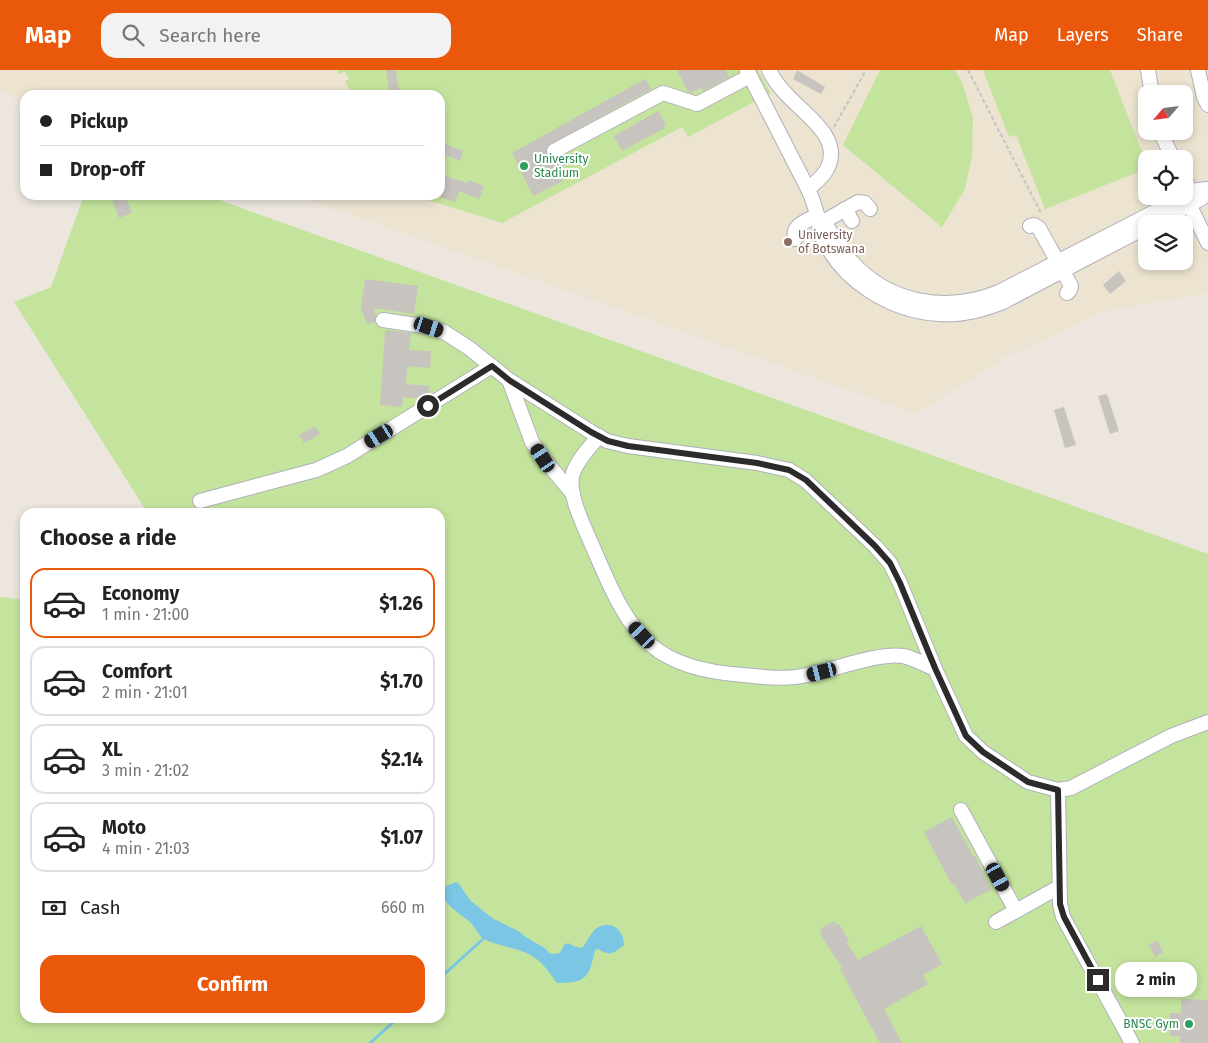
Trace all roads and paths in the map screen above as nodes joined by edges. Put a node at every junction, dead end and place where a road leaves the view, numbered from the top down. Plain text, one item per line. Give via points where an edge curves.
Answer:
1 (769, 70) edge
2 (866, 70) edge
3 (968, 70) edge
4 (1148, 70) edge
5 (1198, 70) edge
6 (748, 73) edge
7 (1150, 85) edge
8 (1208, 105) edge
9 (827, 139) junction
10 (554, 151) dead end
11 (808, 189) junction
12 (1196, 193) edge
13 (870, 209) dead end
14 (1042, 215) dead end
15 (1165, 215) edge
16 (820, 219) junction
17 (1030, 226) dead end
18 (1138, 231) edge
19 (795, 239) dead end
20 (1208, 243) edge
21 (1060, 266) junction
22 (1066, 294) dead end
23 (383, 320) dead end
24 (492, 366) junction
25 (509, 380) junction
26 (599, 436) junction
27 (573, 494) junction
28 (200, 501) dead end
29 (935, 668) junction
30 (1208, 722) edge
31 (1058, 790) junction
32 (961, 810) dead end
33 (1060, 887) junction
34 (1016, 911) junction
35 (996, 922) dead end
36 (1132, 1043) edge

1 - 9 street via 790,98 818,124
2 - 9 path
3 - 14 path
4 - 7 street
5 - 8 street
6 - 10 street via 697,104 663,93
6 - 11 street
9 - 11 street via 830,153 828,168
11 - 16 street
12 - 15 street
12 - 20 street
12 - 21 street
13 - 16 street via 860,201 848,215
16 - 19 street via 796,227
16 - 21 street via 821,236 843,268 859,284 908,309 939,314 988,308
17 - 21 street via 1039,228 1043,243
18 - 21 street
21 - 22 street via 1071,286
23 - 24 street via 444,332
24 - 25 street
24 - 28 street via 347,456 316,470
25 - 26 street
25 - 27 street via 532,442
26 - 27 street via 573,472
26 - 29 street via 628,446 765,464 789,470 806,480 890,563
27 - 29 street via 608,582 632,625 652,646 677,660 715,673 780,678 806,676 887,656 904,656
29 - 31 street via 960,725 973,744 1028,782
30 - 31 street via 1170,736 1072,788
31 - 33 street
32 - 34 street
33 - 34 street
33 - 36 street via 1064,917
34 - 35 street

